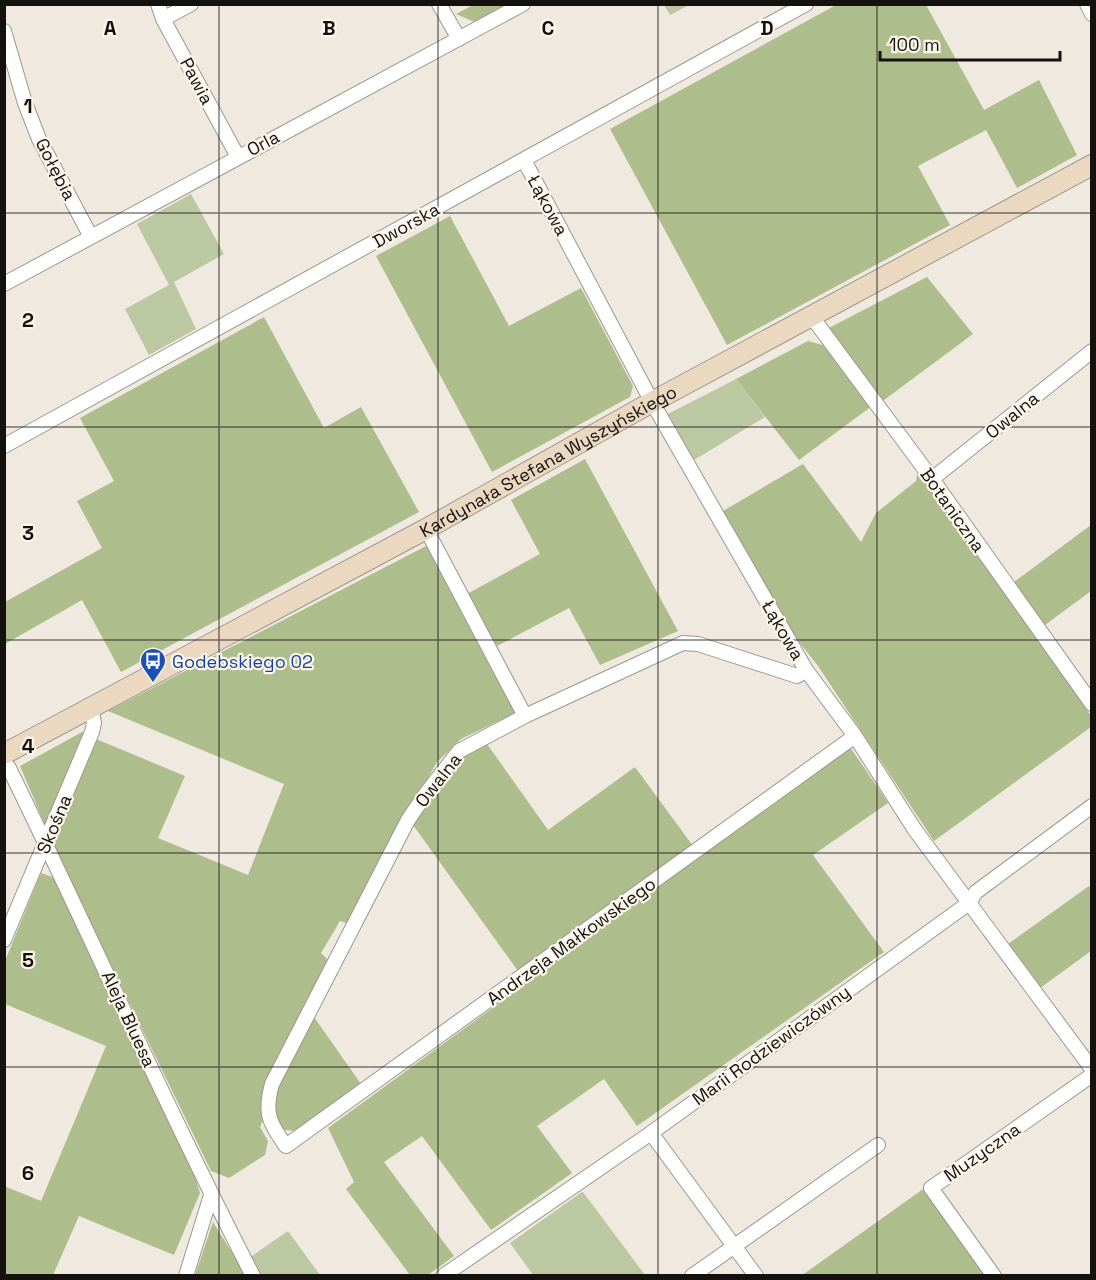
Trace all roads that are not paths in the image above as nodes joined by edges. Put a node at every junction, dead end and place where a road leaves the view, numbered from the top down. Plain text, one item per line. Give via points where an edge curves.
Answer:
1 (158, 4) edge
2 (191, 4) edge
3 (439, 4) edge
4 (523, 4) edge
5 (806, 4) edge
6 (1087, 4) edge
7 (1092, 14) edge
8 (163, 19) junction
9 (4, 31) edge
10 (459, 39) junction
11 (238, 157) junction
12 (524, 160) junction
13 (1092, 165) edge
14 (92, 237) junction
15 (4, 284) edge
16 (812, 317) junction
17 (1092, 351) edge
18 (652, 402) junction
19 (4, 446) edge
20 (932, 479) junction
21 (426, 529) junction
22 (806, 670) junction
23 (1092, 704) edge
24 (91, 707) junction
25 (525, 716) junction
26 (855, 736) junction
27 (4, 754) edge
28 (4, 764) edge
29 (1092, 806) edge
30 (46, 843) junction
31 (969, 903) junction
32 (4, 940) edge
33 (1092, 1069) edge
34 (1092, 1075) edge
35 (651, 1133) junction
36 (879, 1145) dead end
37 (286, 1146) joint
38 (211, 1195) junction
39 (735, 1245) junction
40 (186, 1275) edge
41 (253, 1275) edge
42 (443, 1275) edge
43 (692, 1275) edge
44 (756, 1275) edge
45 (993, 1275) edge

1 - 8 street, Pawia
2 - 8 street
3 - 10 street
4 - 10 street, Orla
5 - 12 street, Dworska
6 - 7 street
8 - 11 street, Pawia
9 - 14 street, Gołębia via 39,139
10 - 11 street, Orla
11 - 14 street, Orla
12 - 18 street, Łąkowa
12 - 19 street, Dworska
13 - 16 main road, Kardynała Stefana Wyszyńskiego
14 - 15 street, Orla
16 - 18 main road, Kardynała Stefana Wyszyńskiego
16 - 20 street, Botaniczna
17 - 20 street, Owalna
18 - 21 main road, Kardynała Stefana Wyszyńskiego
18 - 22 street, Łąkowa
20 - 23 street, Botaniczna
21 - 24 main road, Kardynała Stefana Wyszyńskiego
21 - 25 street
22 - 25 street, Owalna via 797,676 684,643
22 - 26 street, Łąkowa
24 - 27 main road, Kardynała Stefana Wyszyńskiego
24 - 30 street, Skośna via 92,732
25 - 37 street, Owalna via 459,751 408,820 272,1084 267,1103 269,1118
26 - 31 street, Łąkowa via 915,830
26 - 37 street, Andrzeja Małkowskiego
28 - 30 street, Aleja Bluesa
29 - 31 street, Marii Rodziewiczówny via 976,892
30 - 32 street, Skośna
30 - 38 street, Aleja Bluesa
31 - 33 street, Łąkowa
31 - 35 street, Marii Rodziewiczówny
34 - 45 street, Muzyczna via 931,1188
35 - 39 street
35 - 42 street, Marii Rodziewiczówny
36 - 39 street
38 - 40 street
38 - 41 street, Aleja Bluesa
39 - 43 street
39 - 44 street

